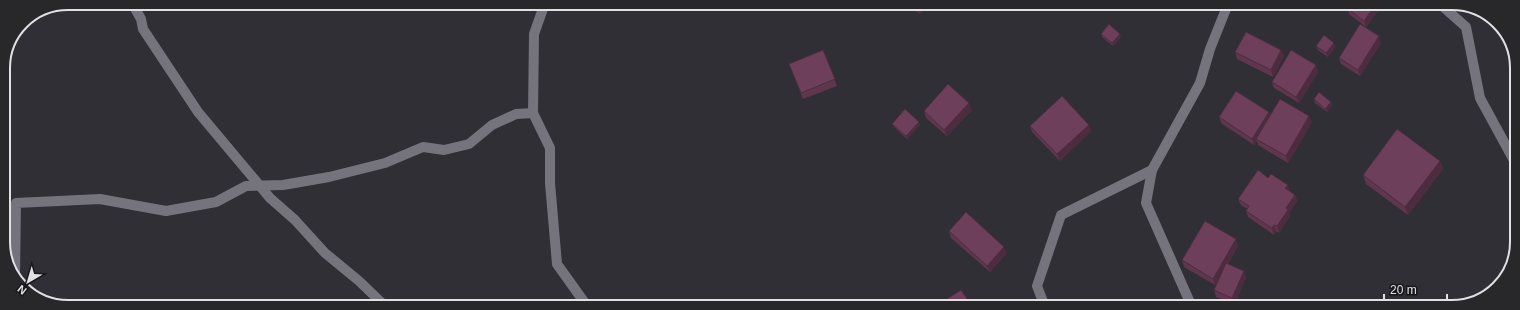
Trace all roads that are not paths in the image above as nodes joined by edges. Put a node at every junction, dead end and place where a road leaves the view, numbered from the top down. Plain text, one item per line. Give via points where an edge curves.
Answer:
1 (136, 10) edge
2 (543, 10) edge
3 (1226, 10) edge
4 (1447, 10) edge
5 (533, 113) junction
6 (1510, 153) edge
7 (1152, 170) junction
8 (260, 186) junction
9 (15, 265) edge
10 (378, 300) edge
11 (583, 300) edge
12 (1042, 300) edge
13 (1189, 300) edge

1 - 8 street via 143,29 198,112
2 - 5 street via 534,34
3 - 7 street via 1200,83
4 - 6 street via 1466,27 1480,98
5 - 8 street via 516,114 492,125 469,144 444,150 423,147 385,162 330,177
5 - 11 street via 550,148 550,183 557,264
7 - 12 street via 1061,215 1036,286
7 - 13 street via 1146,203
8 - 9 street via 246,186 216,202 166,211 100,198 16,203
8 - 10 street via 325,254 360,281

